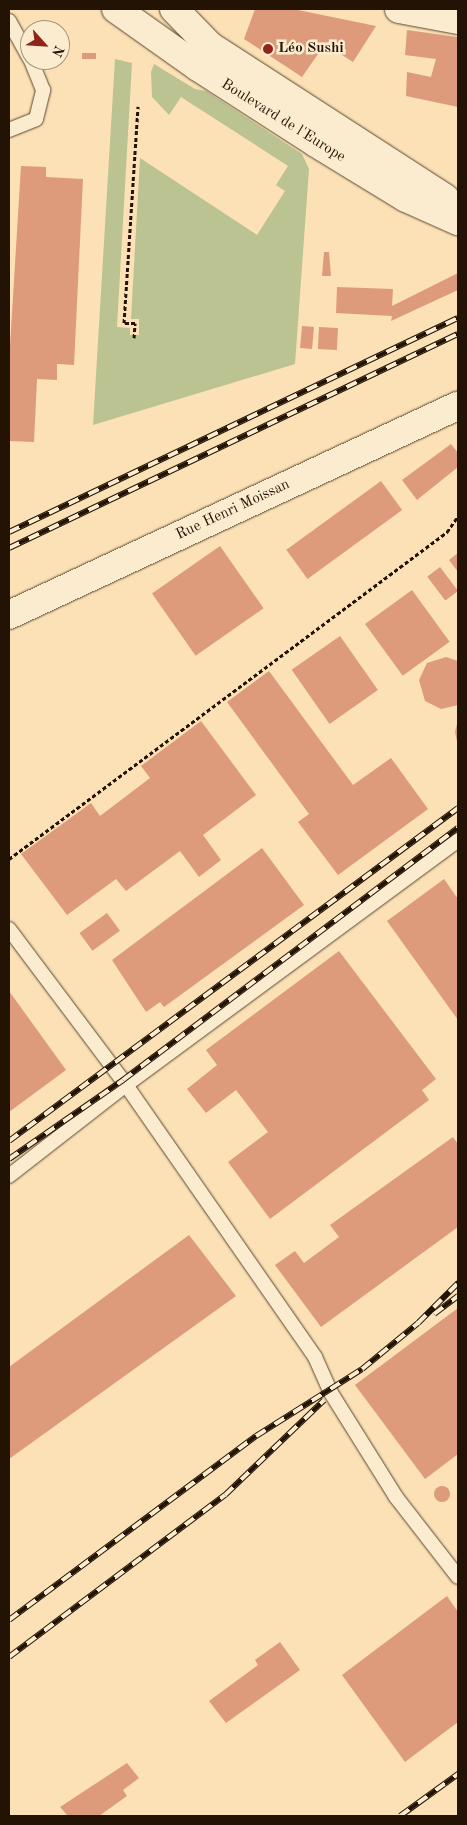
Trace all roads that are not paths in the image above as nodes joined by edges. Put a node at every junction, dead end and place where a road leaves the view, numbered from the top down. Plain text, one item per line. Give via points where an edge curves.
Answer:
1 (116, 9) edge
2 (161, 9) edge
3 (174, 9) edge
4 (399, 9) edge
5 (458, 20) edge
6 (9, 21) edge
7 (143, 28) junction
8 (20, 41) edge
9 (35, 70) edge
10 (9, 130) edge
11 (458, 204) edge
12 (458, 221) edge
13 (458, 406) edge
14 (9, 615) edge
15 (458, 840) edge
16 (9, 929) edge
17 (126, 1085) junction
18 (9, 1176) edge
19 (458, 1577) edge

1 - 7 main road, Boulevard de l'Europe
2 - 7 main road
3 - 11 main road, Boulevard de l'Europe via 210,46 415,182
4 - 5 main road
6 - 8 lane
7 - 12 main road, Boulevard de l'Europe via 198,67 406,198
9 - 10 lane via 43,90 36,120
13 - 14 main road, Rue Henri Moissan
15 - 17 lane
16 - 17 lane
17 - 18 lane
17 - 19 lane via 315,1357 331,1393 396,1497

